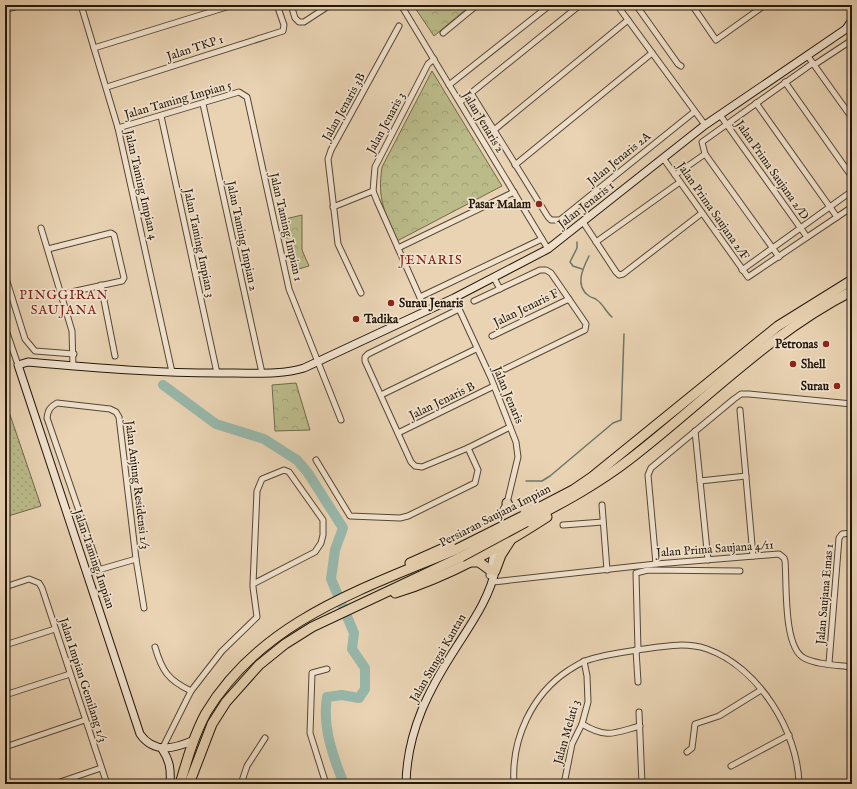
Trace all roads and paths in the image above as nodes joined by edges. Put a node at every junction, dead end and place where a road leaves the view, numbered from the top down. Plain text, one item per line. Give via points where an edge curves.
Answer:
1 (22, 5) edge
2 (82, 5) edge
3 (233, 5) edge
4 (277, 5) edge
5 (290, 5) edge
6 (330, 5) edge
7 (401, 5) edge
8 (478, 5) edge
9 (550, 5) edge
10 (580, 5) edge
11 (617, 5) edge
12 (636, 5) edge
13 (692, 5) edge
14 (765, 5) edge
15 (15, 6) edge
16 (5, 10) edge
17 (628, 20) junction
18 (852, 20) edge
19 (399, 26) dead end
20 (849, 28) edge
21 (443, 33) dead end
22 (852, 40) edge
23 (94, 48) junction
24 (652, 54) junction
25 (807, 55) junction
26 (434, 59) junction
27 (813, 64) junction
28 (682, 66) dead end
29 (785, 82) junction
30 (449, 85) junction
31 (107, 87) junction
32 (472, 93) junction
33 (244, 94) joint
34 (460, 102) junction
35 (756, 103) junction
36 (203, 104) junction
37 (694, 112) junction
38 (720, 114) junction
39 (161, 116) junction
40 (852, 118) edge
41 (727, 124) junction
42 (705, 126) junction
43 (118, 128) junction
44 (494, 130) junction
45 (705, 154) junction
46 (663, 158) junction
47 (515, 165) junction
48 (675, 175) junction
49 (852, 177) edge
50 (680, 182) junction
51 (373, 191) junction
52 (852, 191) edge
53 (514, 192) junction
54 (852, 206) edge
55 (333, 207) junction
56 (830, 207) junction
57 (702, 213) junction
58 (837, 217) junction
59 (583, 222) junction
60 (41, 228) dead end
61 (801, 228) junction
62 (807, 237) junction
63 (542, 239) junction
64 (596, 242) junction
65 (398, 248) junction
66 (772, 248) junction
67 (48, 249) junction
68 (548, 249) junction
69 (779, 257) junction
70 (744, 272) junction
71 (5, 275) edge
72 (494, 278) junction
73 (852, 280) edge
74 (101, 285) junction
75 (500, 289) junction
76 (852, 291) edge
77 (361, 293) dead end
78 (62, 294) junction
79 (420, 297) junction
80 (454, 298) junction
81 (569, 299) junction
82 (474, 301) dead end
83 (459, 309) junction
84 (426, 311) junction
85 (5, 327) edge
86 (492, 336) dead end
87 (476, 349) junction
88 (74, 354) junction
89 (115, 356) dead end
90 (318, 363) junction
91 (18, 365) junction
92 (73, 366) junction
93 (505, 369) dead end
94 (172, 372) junction
95 (262, 373) junction
96 (217, 374) junction
97 (494, 386) junction
98 (380, 395) junction
99 (852, 404) edge
100 (740, 410) dead end
101 (341, 420) dead end
102 (510, 427) junction
103 (695, 431) junction
104 (398, 433) junction
105 (468, 448) junction
106 (316, 460) dead end
107 (746, 476) junction
108 (700, 481) junction
109 (582, 492) junction
110 (507, 503) junction
111 (602, 505) dead end
112 (522, 517) junction
113 (502, 520) junction
114 (603, 522) junction
115 (563, 525) dead end
116 (850, 532) edge
117 (511, 540) junction
118 (497, 548) junction
119 (459, 553) junction
120 (753, 556) junction
121 (136, 559) junction
122 (708, 560) junction
123 (470, 562) junction
124 (656, 564) junction
125 (99, 569) junction
126 (493, 570) junction
127 (606, 570) junction
128 (740, 571) dead end
129 (88, 573) junction
130 (493, 582) junction
131 (253, 584) junction
132 (5, 587) edge
133 (488, 593) junction
134 (348, 594) junction
135 (360, 604) junction
136 (144, 608) dead end
137 (55, 629) junction
138 (5, 645) edge
139 (155, 648) dead end
140 (637, 650) junction
141 (584, 661) junction
142 (829, 663) junction
143 (852, 667) edge
144 (326, 669) dead end
145 (70, 674) junction
146 (638, 682) dead end
147 (191, 690) junction
148 (761, 690) junction
149 (5, 695) edge
150 (639, 712) dead end
151 (85, 720) junction
152 (582, 724) junction
153 (640, 726) junction
154 (789, 735) junction
155 (265, 738) dead end
156 (194, 740) junction
157 (5, 747) edge
158 (162, 749) junction
159 (688, 752) dead end
160 (731, 766) dead end
161 (101, 768) junction
162 (54, 784) edge
163 (106, 784) edge
164 (170, 784) edge
165 (180, 784) edge
166 (189, 784) edge
167 (241, 784) edge
168 (326, 784) edge
169 (406, 784) edge
170 (514, 784) edge
171 (564, 784) edge
172 (642, 784) edge
173 (799, 784) edge

1 - 15 street
2 - 23 street, Jalan Taming Impian 4
3 - 23 street
4 - 31 street, Jalan TKP 1 via 284,25 283,31
5 - 6 street via 299,22 304,22
7 - 26 street, Jalan Jenaris 2
8 - 21 street
9 - 30 street
10 - 32 street
11 - 17 street
12 - 28 street
13 - 14 street via 716,40
15 - 16 street
17 - 24 street
17 - 44 street
18 - 20 street
19 - 55 street, Jalan Jenaris 3B via 330,150 328,159
20 - 25 street, Jalan Jenaris 1
22 - 27 street
23 - 31 street, Jalan Taming Impian 4
24 - 37 street
24 - 47 street
25 - 27 street
25 - 38 street, Jalan Jenaris 1
26 - 30 street, Jalan Jenaris 2
26 - 51 street, Jalan Jenaris 3 via 428,64 375,166
27 - 29 street
27 - 40 street
29 - 35 street
29 - 49 street
30 - 34 street, Jalan Jenaris 2
31 - 43 street, Jalan Taming Impian 4
32 - 34 street
32 - 44 street
33 - 36 street, Jalan Taming Impian 5 via 239,92
33 - 90 street, Jalan Taming Impian 1 via 289,289
34 - 53 street, Jalan Jenaris 2
35 - 41 street
35 - 56 street
36 - 39 street, Jalan Taming Impian 5
36 - 95 street, Jalan Taming Impian 2
37 - 42 street
37 - 47 street, Jalan Jenaris 2A via 560,220 548,217
38 - 41 street, Jalan Prima Saujana 2/D
38 - 42 street, Jalan Jenaris 1
39 - 43 street, Jalan Taming Impian 5
39 - 96 street, Jalan Taming Impian 3
41 - 45 street via 702,142
41 - 61 street, Jalan Prima Saujana 2/D
42 - 46 street, Jalan Jenaris 1
43 - 94 street, Jalan Taming Impian 4
44 - 47 street
45 - 48 street
45 - 66 street
46 - 48 street, Jalan Prima Saujana 2/F
46 - 59 street, Jalan Jenaris 1
48 - 50 street, Jalan Prima Saujana 2/F
50 - 57 street, Jalan Prima Saujana 2/F
50 - 64 street
51 - 55 street
51 - 65 street, Jalan Jenaris 3
52 - 56 street
53 - 63 street, Jalan Jenaris 2
53 - 65 street
54 - 58 street
55 - 77 street, Jalan Jenaris 3B via 338,244
56 - 58 street
56 - 61 street
57 - 64 street via 619,275
57 - 70 street, Jalan Prima Saujana 2/F
58 - 62 street
59 - 64 street
59 - 68 street, Jalan Jenaris 1
60 - 67 street
61 - 62 street, Jalan Prima Saujana 2/D
61 - 66 street
62 - 69 street
63 - 68 street, Jalan Jenaris 2
63 - 79 street
65 - 79 street, Jalan Jenaris 3
66 - 69 street
66 - 70 street
67 - 74 street via 111,233 114,235 124,278 122,281
67 - 78 street
68 - 72 street, Jalan Jenaris 1
69 - 70 street via 752,276
71 - 88 street via 25,339 30,347 35,351
72 - 75 street
72 - 80 street, Jalan Jenaris 1
73 - 112 highway, Persiaran Saujana Impian via 778,326 592,477
74 - 78 street
74 - 89 street
75 - 81 street via 540,270 546,270 551,273
75 - 82 street
76 - 109 highway, Persiaran Saujana Impian via 778,338 630,459
78 - 88 street via 72,331
79 - 84 street, Jalan Jenaris 3
80 - 83 street, Jalan Jenaris
80 - 84 street, Jalan Jenaris 1
81 - 86 street, Jalan Jenaris F
81 - 93 street via 586,324 586,330
83 - 87 street, Jalan Jenaris
83 - 98 street via 365,357
84 - 90 street, Jalan Jenaris 1
85 - 91 street, Jalan Taming Impian
87 - 97 street, Jalan Jenaris
87 - 98 street
88 - 92 street
90 - 95 street via 291,372
90 - 101 street, Jalan Taming Impian 1
91 - 92 street via 28,362
91 - 129 street, Jalan Taming Impian
92 - 94 street
94 - 96 street
95 - 96 street
97 - 102 street, Jalan Jenaris
97 - 104 street, Jalan Jenaris B
98 - 104 street
99 - 103 street via 741,394
100 - 107 street
102 - 105 street
102 - 110 street, Jalan Jenaris via 516,442 518,458
103 - 108 street
103 - 124 street via 651,468 648,475
104 - 105 street via 415,466 422,467
105 - 106 street via 478,470 475,483 400,518 350,516
107 - 108 street
107 - 120 street
108 - 122 street
109 - 112 highway, Persiaran Saujana Impian
109 - 117 highway
110 - 112 highway via 510,509
110 - 113 street, Jalan Jenaris
111 - 114 street
112 - 113 highway
112 - 119 highway, Persiaran Saujana Impian, bridge
113 - 118 street, Jalan Sungai Kantan
113 - 134 highway
114 - 115 street
114 - 127 street
116 - 142 street, Jalan Saujana Emas 1 via 842,534 838,544
117 - 118 highway
117 - 126 highway
118 - 123 highway
118 - 126 street, Jalan Sungai Kantan
119 - 134 highway, Persiaran Saujana Impian
119 - 135 highway, Persiaran Saujana Impian
120 - 122 street, Jalan Prima Saujana 4/11
120 - 142 street, Jalan Prima Saujana 4/11 via 779,554 784,558 792,643 802,657 814,662
121 - 125 street
121 - 125 street, Jalan Anjung Residensi 1/3 via 119,417 110,409 57,403 51,406 47,418
121 - 136 street, Jalan Anjung Residensi 1/3
122 - 124 street, Jalan Prima Saujana 4/11
123 - 126 highway via 483,564
123 - 135 highway via 419,586
124 - 127 street, Jalan Prima Saujana 4/11
125 - 129 street
126 - 130 street, Jalan Sungai Kantan
126 - 133 street, Jalan Sungai Kantan
127 - 130 street, Jalan Prima Saujana 4/11
128 - 140 street via 648,570 636,573
129 - 158 street, Jalan Taming Impian via 140,734 151,745
130 - 133 street, Jalan Sungai Kantan
131 - 131 street via 315,552 323,535 323,520 289,472 284,470 262,479 257,491
131 - 147 street via 256,619 222,651
132 - 137 street, Jalan Impian Gemilang 1/3 via 29,579 39,583
133 - 169 street, Jalan Sungai Kantan via 421,710 414,730
134 - 156 highway via 272,639 242,666 206,714
135 - 166 highway, Persiaran Saujana Impian via 335,615 285,644 259,664 226,702 212,724
137 - 138 street
137 - 145 street, Jalan Impian Gemilang 1/3
139 - 147 street via 165,674
140 - 141 street
140 - 146 street
140 - 148 street via 676,644 706,649 729,660
141 - 152 street, Jalan Melati 3 via 588,702
141 - 170 street via 546,688 528,714 520,734
142 - 143 street, Jalan Prima Saujana 4/11
144 - 168 street via 312,673 309,726
145 - 149 street
145 - 151 street, Jalan Impian Gemilang 1/3
147 - 158 street
148 - 154 street via 777,711
148 - 159 street via 720,716 694,724 692,748
150 - 153 street
151 - 157 street
151 - 161 street, Jalan Impian Gemilang 1/3
152 - 153 street via 595,732 605,734
152 - 171 street, Jalan Melati 3 via 572,744
153 - 172 street
154 - 160 street
154 - 173 street via 798,769
155 - 167 street via 247,766
156 - 158 street
156 - 165 highway
158 - 164 street via 170,763
161 - 162 street
161 - 163 street, Jalan Impian Gemilang 1/3

